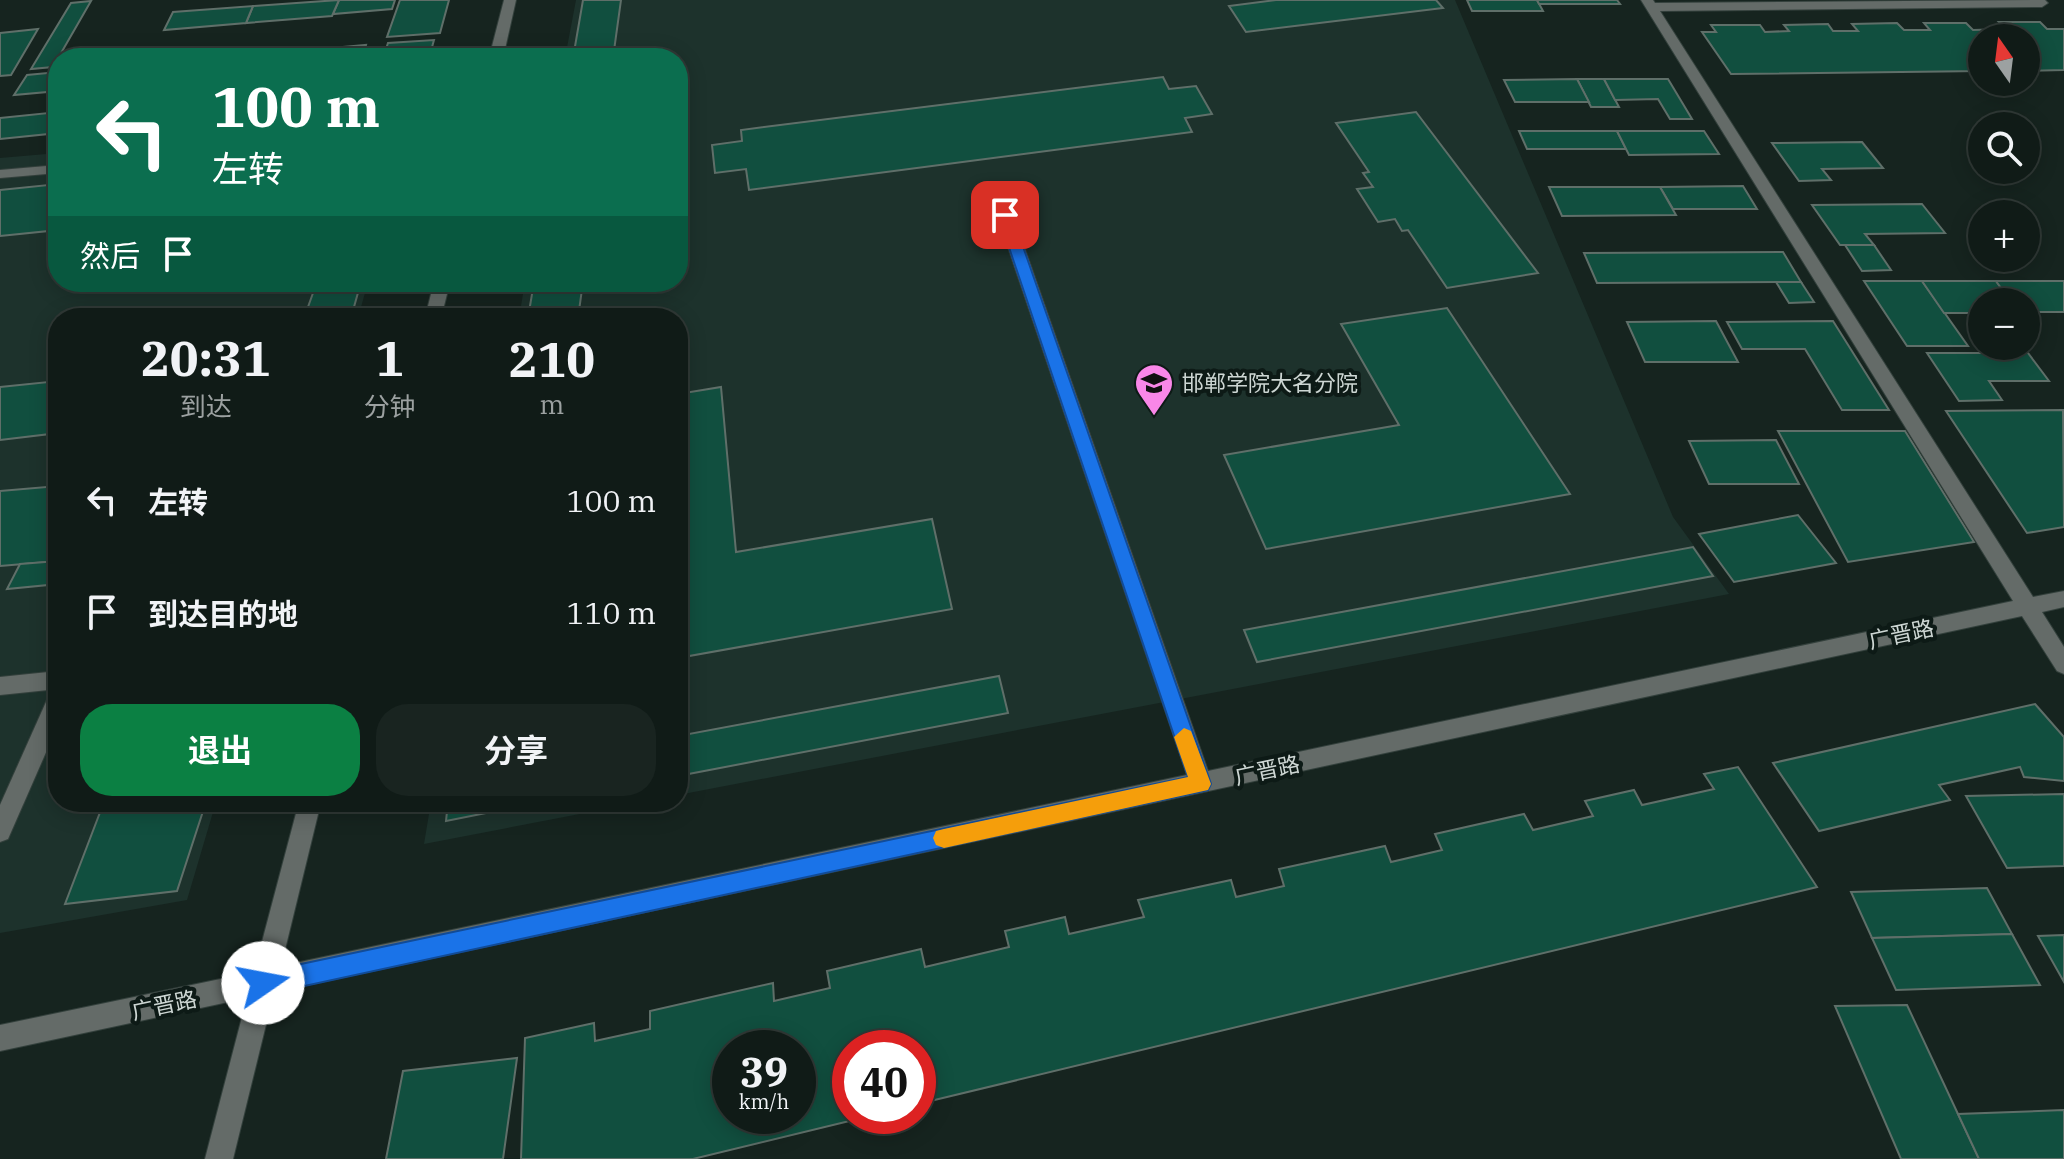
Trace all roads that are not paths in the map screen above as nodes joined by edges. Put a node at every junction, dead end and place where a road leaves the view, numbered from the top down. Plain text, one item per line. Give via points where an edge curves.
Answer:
1 (510, 0) edge
2 (1650, 3) edge
3 (2042, 3) dead end
4 (498, 48) edge
5 (48, 170) edge
6 (0, 174) edge
7 (1005, 215) dead end
8 (2064, 599) edge
9 (2028, 607) junction
10 (2064, 665) edge
11 (48, 681) edge
12 (0, 686) edge
13 (48, 723) edge
14 (1201, 784) junction
15 (307, 812) edge
16 (0, 831) edge
17 (263, 983) junction
18 (0, 1038) edge
19 (219, 1159) edge

1 - 4 street
2 - 3 street
2 - 9 street
5 - 6 street
7 - 14 street
8 - 9 street, 广晋路
9 - 10 street
9 - 14 street, 广晋路
11 - 12 street
13 - 16 street
14 - 17 street, 广晋路
15 - 17 street
17 - 18 street, 广晋路
17 - 19 street

